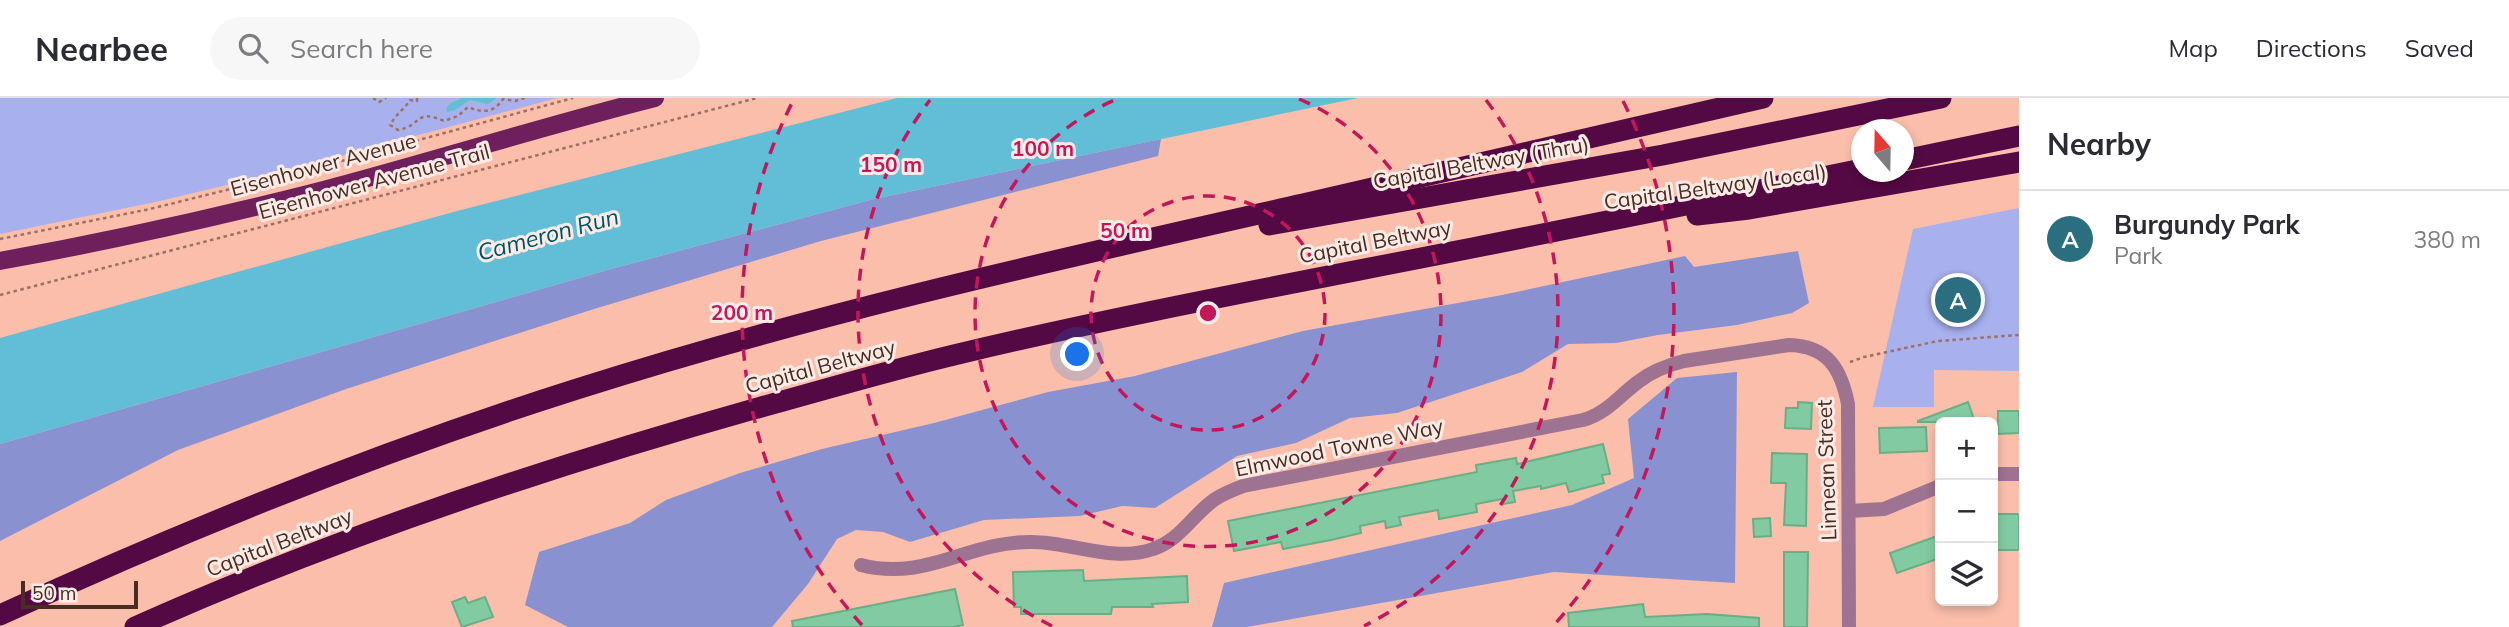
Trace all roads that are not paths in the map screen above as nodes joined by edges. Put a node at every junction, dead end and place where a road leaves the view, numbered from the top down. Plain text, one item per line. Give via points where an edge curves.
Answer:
1 (655, 98) edge
2 (1763, 98) edge
3 (1941, 98) edge
4 (2019, 136) edge
5 (1914, 158) edge
6 (2019, 162) edge
7 (1851, 171) edge
8 (1542, 234) junction
9 (0, 261) edge
10 (1028, 266) junction
11 (1789, 345) joint
12 (1998, 474) edge
13 (2019, 474) edge
14 (1935, 488) edge
15 (1849, 511) junction
16 (861, 565) dead end
17 (0, 615) edge
18 (135, 627) edge
19 (1849, 627) edge

1 - 9 main road, Eisenhower Avenue via 313,193
2 - 10 highway
3 - 10 highway, Capital Beltway (Thru) via 1663,155
4 - 5 highway
6 - 8 highway, Capital Beltway (Local) via 1749,209
7 - 8 highway
8 - 18 highway, Capital Beltway via 1114,318 858,380 650,439 457,502 256,576
10 - 17 highway, Capital Beltway via 696,353 497,415 234,515
11 - 15 street, Linnean Street via 1803,345 1825,356 1845,390 1850,419
11 - 16 street, Elmwood Towne Way via 1669,365 1599,414 1583,420 1243,486 1210,503 1169,542 1142,553 1115,554 1028,541 905,570
12 - 13 street
14 - 15 street via 1884,509
15 - 19 street, Linnean Street

